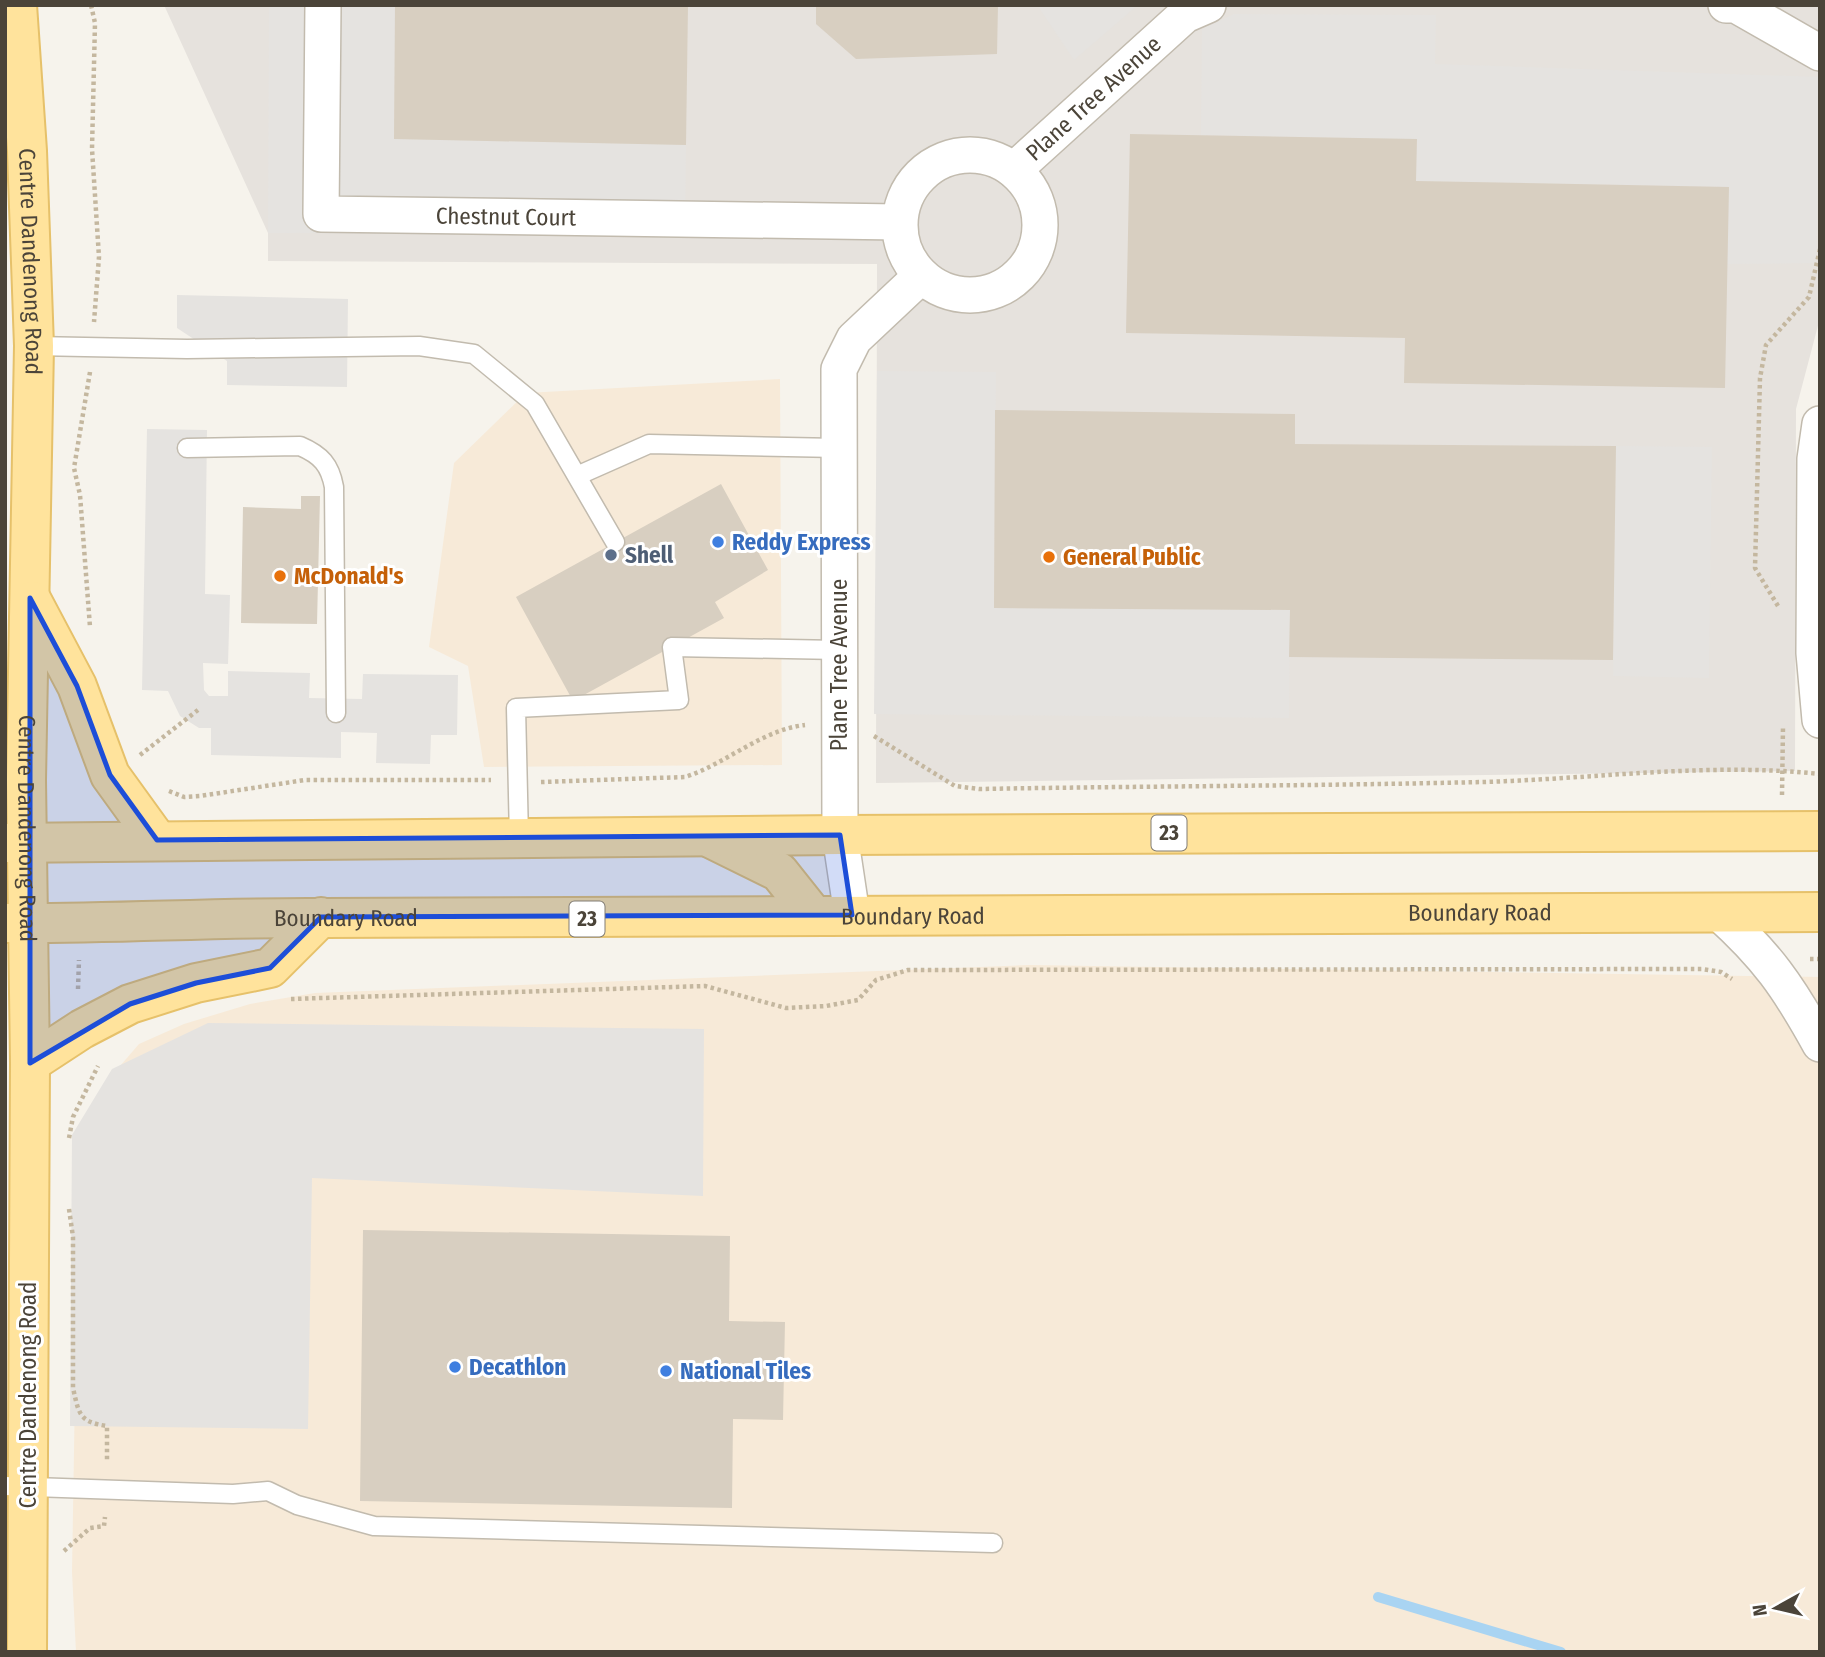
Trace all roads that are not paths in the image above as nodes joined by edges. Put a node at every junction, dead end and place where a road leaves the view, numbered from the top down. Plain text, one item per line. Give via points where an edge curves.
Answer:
1 (18, 5) edge
2 (323, 5) edge
3 (1208, 5) edge
4 (1726, 5) edge
5 (1820, 53) edge
6 (1014, 170) junction
7 (899, 222) junction
8 (921, 276) junction
9 (34, 346) junction
10 (1820, 424) edge
11 (187, 448) dead end
12 (838, 448) junction
13 (579, 475) junction
14 (615, 542) dead end
15 (30, 598) junction
16 (839, 650) junction
17 (336, 713) dead end
18 (17, 714) edge
19 (1820, 720) edge
20 (1820, 831) edge
21 (840, 835) junction
22 (707, 836) junction
23 (519, 838) junction
24 (157, 840) junction
25 (16, 842) edge
26 (1718, 912) junction
27 (1820, 912) edge
28 (852, 915) junction
29 (814, 916) junction
30 (321, 918) junction
31 (17, 923) edge
32 (1820, 1044) edge
33 (30, 1063) junction
34 (16, 1486) edge
35 (993, 1543) dead end
36 (27, 1652) edge

1 - 9 main road, Centre Dandenong Road
2 - 7 street, Chestnut Court via 321,214
3 - 6 street, Plane Tree Avenue via 1185,15
4 - 5 street via 1736,5
6 - 7 street via 985,156 961,154 937,162 917,177 904,198
6 - 8 street via 1030,189 1039,212 1039,238 1031,261 1015,279 990,293 965,296 942,290
7 - 8 street via 906,257
8 - 12 street, Plane Tree Avenue via 854,339 839,369
9 - 13 lane via 419,346 474,354 534,404
9 - 15 main road, Centre Dandenong Road
10 - 19 street via 1815,459 1814,653
11 - 17 lane via 300,446 317,453 331,469
12 - 13 lane via 649,444
12 - 16 street, Plane Tree Avenue
13 - 14 lane
15 - 18 main road, Centre Dandenong Road
15 - 24 main road via 77,686 110,775
16 - 21 street, Plane Tree Avenue
16 - 23 lane via 672,647 678,701 516,708
18 - 25 main road, Centre Dandenong Road
20 - 21 main road, 23
21 - 22 main road, 23
21 - 28 street, Plane Tree Avenue
22 - 23 main road, 23
22 - 29 main road via 779,872
23 - 24 main road, 23
24 - 25 main road, 23
25 - 31 main road, Centre Dandenong Road
26 - 27 main road, Boundary Road / 23
26 - 28 main road, Boundary Road / 23
26 - 32 street via 1779,974
28 - 29 main road, Boundary Road / 23
29 - 30 main road, Boundary Road / 23
30 - 31 main road, Boundary Road / 23
30 - 33 main road via 270,968 196,983 130,1004
31 - 33 main road, Centre Dandenong Road
33 - 34 main road, Centre Dandenong Road
34 - 35 lane via 233,1494 268,1491 297,1505 374,1526
34 - 36 main road, Centre Dandenong Road

